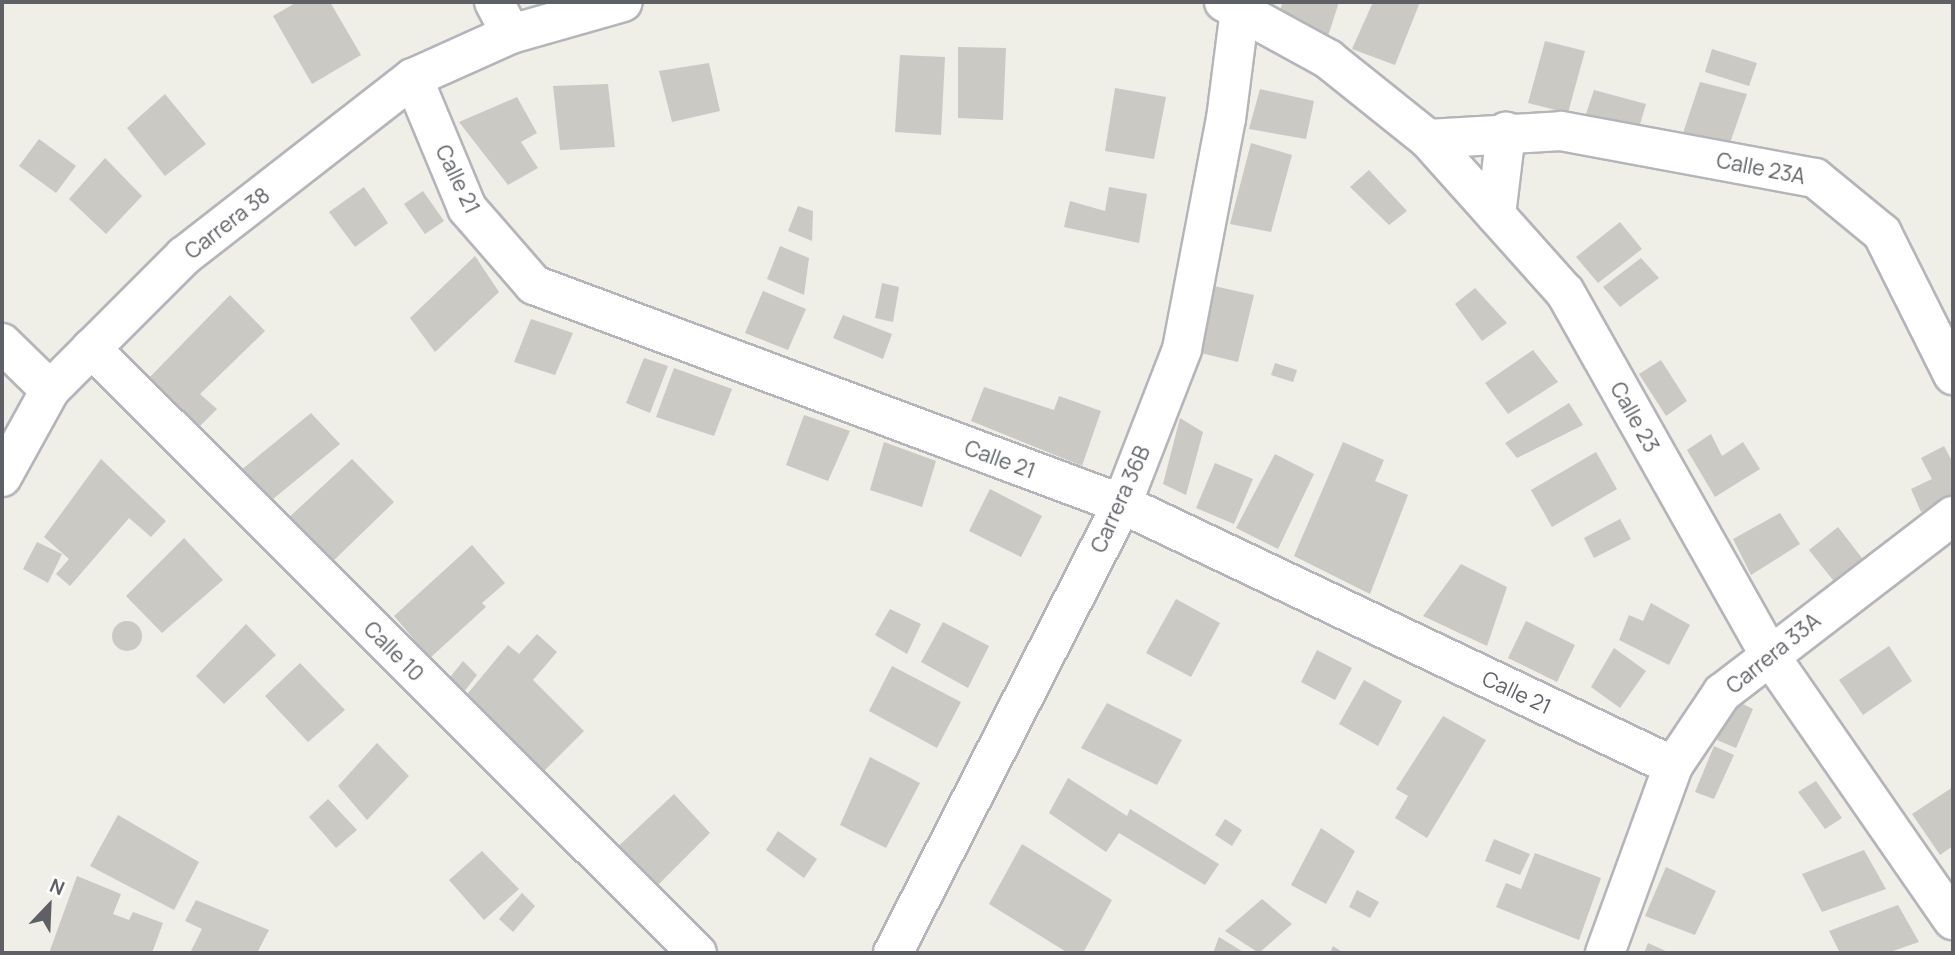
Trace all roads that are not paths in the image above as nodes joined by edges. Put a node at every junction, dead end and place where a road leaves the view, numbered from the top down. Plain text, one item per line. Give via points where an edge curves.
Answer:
1 (623, 2) edge
2 (1232, 5) edge
3 (503, 18) edge
4 (413, 78) junction
5 (1506, 132) junction
6 (1428, 139) junction
7 (1496, 215) junction
8 (2, 343) edge
9 (91, 348) junction
10 (1953, 375) edge
11 (50, 390) junction
12 (2, 477) edge
13 (1122, 504) junction
14 (1953, 516) edge
15 (1768, 653) junction
16 (1673, 766) junction
17 (1953, 920) edge
18 (697, 953) edge
19 (893, 953) edge
20 (1605, 953) edge

1 - 3 street
2 - 6 street, Calle 23 via 1328,59
2 - 13 street, Carrera 36B via 1226,119 1182,349
3 - 4 street, Carrera 38
4 - 9 street, Carrera 38 via 184,256
4 - 13 street, Calle 21 via 467,208 534,285
5 - 6 street, Calle 23A
5 - 7 street
5 - 10 street, Calle 23A via 1561,131 1815,178 1882,233
6 - 7 street, Calle 23
7 - 15 street, Calle 23 via 1565,292
8 - 11 street
9 - 11 street, Carrera 38
9 - 18 street, Calle 10
11 - 12 street, Carrera 38
13 - 16 street, Calle 21
13 - 19 street, Carrera 36B
14 - 15 street, Carrera 33A
15 - 16 street, Carrera 33A via 1722,693
15 - 17 street, Calle 23
16 - 20 street, Carrera 33A

